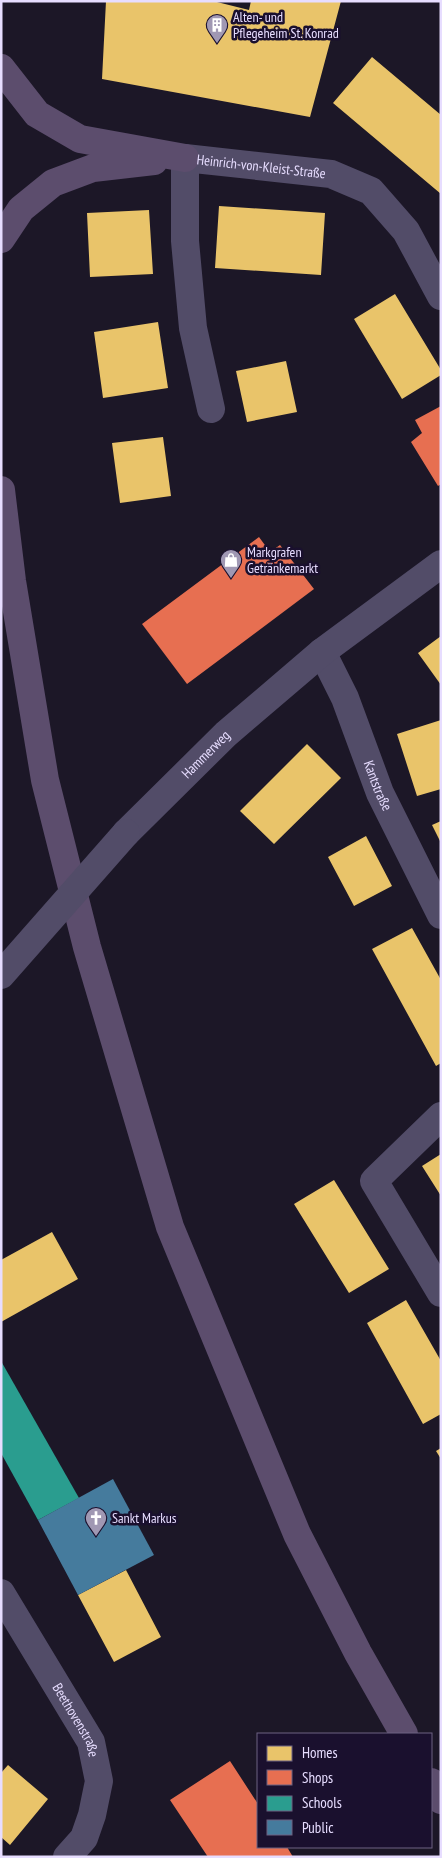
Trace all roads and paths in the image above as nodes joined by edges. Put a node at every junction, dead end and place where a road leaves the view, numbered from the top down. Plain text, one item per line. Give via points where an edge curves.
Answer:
1 (1, 68) edge
2 (185, 158) junction
3 (1, 239) edge
4 (441, 296) edge
5 (210, 409) dead end
6 (1, 490) edge
7 (441, 564) edge
8 (322, 652) junction
9 (441, 915) edge
10 (1, 975) edge
11 (441, 1116) edge
12 (441, 1293) edge
13 (1, 1593) edge
14 (403, 1733) edge
15 (432, 1784) edge
16 (441, 1800) edge
17 (83, 1851) edge

1 - 2 main road via 37,114 80,139
2 - 3 main road via 93,168 53,183 21,209
2 - 4 street, Heinrich-von-Kleist-Straße via 331,174 371,191 406,231
2 - 5 street, Heinrich-von-Kleist-Straße via 185,241 193,328
6 - 14 main road via 12,582 45,780 87,947 170,1227 297,1534
7 - 8 street, Hammerweg
8 - 9 street, Kantstraße via 345,698 380,793
8 - 10 street, Hammerweg, bridge via 226,734 126,833
11 - 12 street via 374,1181
13 - 17 street, Beethovenstraße via 91,1742 99,1781
15 - 16 main road

